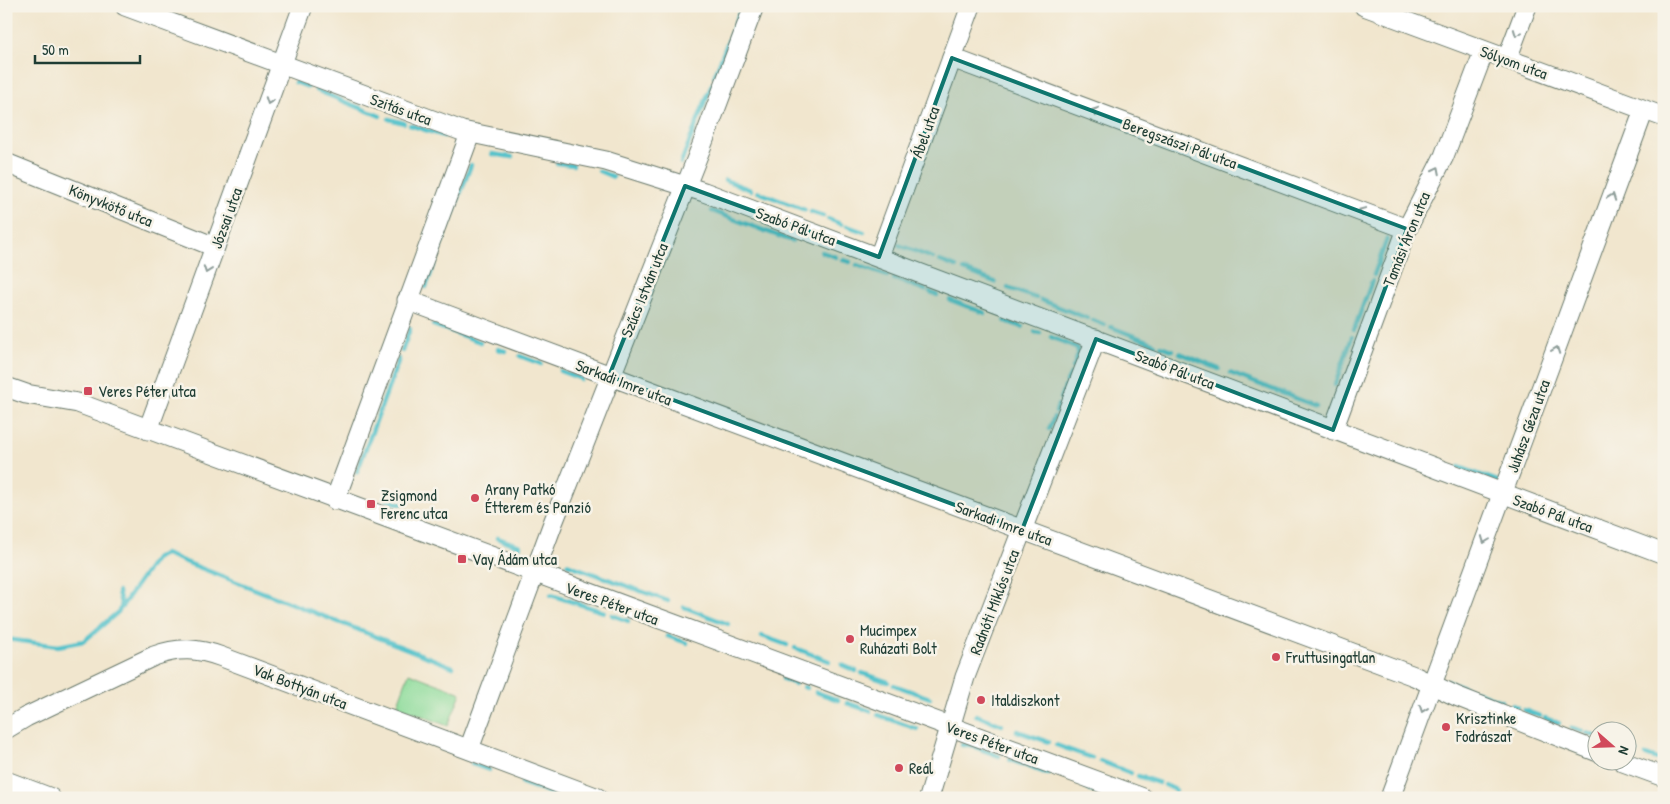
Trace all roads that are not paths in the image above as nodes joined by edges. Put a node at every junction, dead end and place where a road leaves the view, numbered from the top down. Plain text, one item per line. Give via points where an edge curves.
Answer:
1 (125, 6) edge
2 (303, 6) edge
3 (754, 6) edge
4 (970, 6) edge
5 (1364, 6) edge
6 (1527, 6) edge
7 (1484, 51) junction
8 (952, 58) junction
9 (1507, 59) junction
10 (282, 64) junction
11 (1644, 110) junction
12 (1664, 117) edge
13 (470, 134) junction
14 (6, 163) edge
15 (686, 186) junction
16 (1407, 229) junction
17 (215, 247) junction
18 (878, 257) junction
19 (407, 300) junction
20 (1096, 339) junction
21 (609, 376) junction
22 (6, 387) edge
23 (6, 398) edge
24 (53, 400) junction
25 (148, 430) junction
26 (1333, 430) junction
27 (1502, 494) junction
28 (335, 500) junction
29 (1022, 530) junction
30 (1664, 554) edge
31 (534, 574) junction
32 (1432, 684) junction
33 (950, 727) junction
34 (6, 729) edge
35 (1588, 748) edge
36 (469, 749) junction
37 (1638, 767) edge
38 (1664, 777) edge
39 (6, 781) edge
40 (588, 796) edge
41 (51, 798) edge
42 (929, 798) edge
43 (1143, 798) edge
44 (1390, 798) edge

1 - 10 street, Szitás utca
2 - 10 street, Józsai utca
3 - 15 street, Szűcs István utca
4 - 8 street, Ábel utca
5 - 7 street, Sólyom utca
6 -> 9 street
7 - 9 street, Sólyom utca
16 -> 7 street, Tamási Áron utca via 1444,156
16 -> 8 street, Beregszászi Pál utca
8 - 18 street, Ábel utca
9 - 11 street, Sólyom utca
10 - 13 street, Szitás utca
10 -> 17 street, Józsai utca
11 - 12 street, Sólyom utca
27 -> 11 street, Juhász Géza utca
13 - 15 street, Szitás utca via 606,161
13 - 19 street
14 - 17 street, Könyvkötő utca
15 - 18 street, Szabó Pál utca
15 - 21 street, Szűcs István utca
16 - 26 street, Tamási Áron utca
17 -> 25 street, Józsai utca
18 - 20 street, Szabó Pál utca
19 - 21 street, Sarkadi Imre utca
19 - 28 street
20 - 26 street, Szabó Pál utca
20 - 29 street, Radnóti Miklós utca
21 - 29 street, Sarkadi Imre utca
21 - 31 street, Szűcs István utca
22 - 24 street, Veres Péter utca
23 - 24 street, Veres Péter utca
24 - 25 street, Veres Péter utca via 78,404
25 - 28 street, Veres Péter utca
26 - 27 street, Szabó Pál utca
27 - 30 street, Szabó Pál utca
27 -> 32 street, Juhász Géza utca
28 - 31 street, Veres Péter utca
29 - 32 street, Sarkadi Imre utca
29 - 33 street, Radnóti Miklós utca via 962,684
31 - 33 street, Veres Péter utca
31 - 36 street
32 - 35 street, Sarkadi Imre utca
32 -> 44 street, Juhász Géza utca
33 - 42 street, Radnóti Miklós utca
33 - 43 street, Veres Péter utca
34 - 36 street, Vak Bottyán utca via 154,656 192,649 222,657
36 - 40 street, Vak Bottyán utca
37 - 38 street
39 - 41 street

